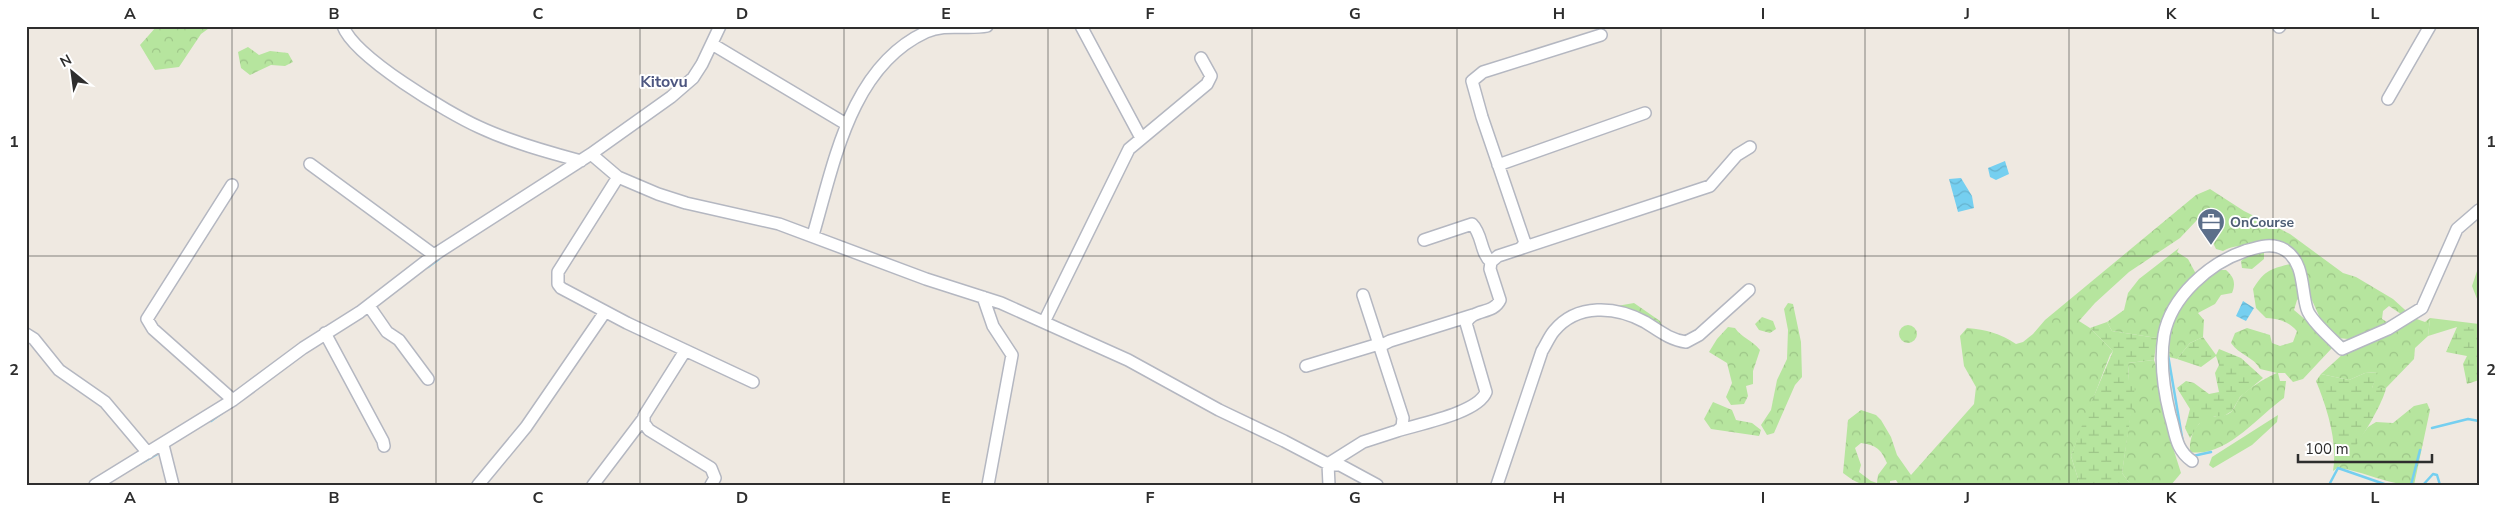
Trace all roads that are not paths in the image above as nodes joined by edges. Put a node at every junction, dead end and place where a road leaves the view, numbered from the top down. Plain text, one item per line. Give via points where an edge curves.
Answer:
1 (343, 26) edge
2 (720, 26) edge
3 (987, 26) edge
4 (1081, 26) edge
5 (2430, 26) edge
6 (1601, 35) dead end
7 (712, 44) junction
8 (1201, 58) dead end
9 (2388, 99) dead end
10 (1645, 112) dead end
11 (846, 124) junction
12 (1141, 138) junction
13 (1750, 147) dead end
14 (586, 157) junction
15 (310, 164) dead end
16 (1498, 165) junction
17 (618, 177) junction
18 (232, 185) dead end
19 (2479, 210) edge
20 (813, 235) junction
21 (1424, 240) dead end
22 (1520, 249) junction
23 (434, 255) junction
24 (1491, 262) junction
25 (1750, 290) dead end
26 (1363, 295) dead end
27 (984, 297) junction
28 (369, 306) junction
29 (605, 312) junction
30 (1473, 315) junction
31 (1044, 322) junction
32 (326, 333) junction
33 (26, 334) edge
34 (1380, 347) junction
35 (686, 351) junction
36 (1306, 366) dead end
37 (428, 379) dead end
38 (753, 382) dead end
39 (233, 400) junction
40 (643, 420) junction
41 (1397, 431) junction
42 (163, 445) junction
43 (384, 446) dead end
44 (148, 453) junction
45 (2192, 461) dead end
46 (1328, 464) junction
47 (1359, 481) edge
48 (95, 485) edge
49 (173, 485) edge
50 (478, 485) edge
51 (593, 485) edge
52 (711, 485) edge
53 (988, 485) edge
54 (1329, 485) edge
55 (1377, 485) edge
56 (1497, 485) edge

1 - 14 street via 365,54 406,83 480,127 548,152
2 - 7 street
3 - 11 street via 938,28 926,32 893,54 877,71
4 - 12 street
5 - 9 street
6 - 16 street via 1476,76 1472,81
7 - 11 street
7 - 14 street via 686,86
8 - 12 street via 1211,76 1207,84
10 - 16 street
11 - 20 street
12 - 31 street via 1129,149
13 - 22 street via 1737,155 1710,186
14 - 17 street
14 - 23 street
15 - 23 street
16 - 22 street via 1524,243
17 - 20 street via 686,203 765,220
17 - 29 street via 565,260 558,278 561,288
18 - 39 street via 147,319 153,329
19 - 45 street via 2457,229 2422,308 2388,329 2342,349 2307,311 2300,271 2292,257 2281,249 2266,246 2237,254 2198,278 2172,312 2164,335 2163,372 2168,407 2181,453
20 - 27 street via 926,279
21 - 24 street via 1472,224 1477,229 1486,258
22 - 24 street via 1498,256
23 - 28 street
24 - 30 street via 1490,269 1500,300 1492,310
25 - 56 street via 1686,342 1666,335 1630,314 1608,309 1574,315 1562,323 1542,351
26 - 34 street
27 - 31 street
27 - 53 street via 993,326 1012,355
28 - 32 street
28 - 37 street
29 - 35 street
29 - 50 street via 526,427
30 - 34 street via 1390,340
30 - 41 street via 1466,323 1486,392 1484,398 1465,410
31 - 46 street via 1128,360 1198,400
32 - 39 street
32 - 43 street
33 - 44 street via 34,339 59,370 105,402
34 - 36 street
34 - 41 street via 1403,418 1402,427
35 - 38 street
35 - 40 street
39 - 42 street
40 - 51 street
40 - 52 street via 649,430 711,468 715,478
41 - 46 street via 1363,442
42 - 44 street
42 - 49 street
44 - 48 street
46 - 47 street via 1340,465
46 - 54 street
47 - 55 street

